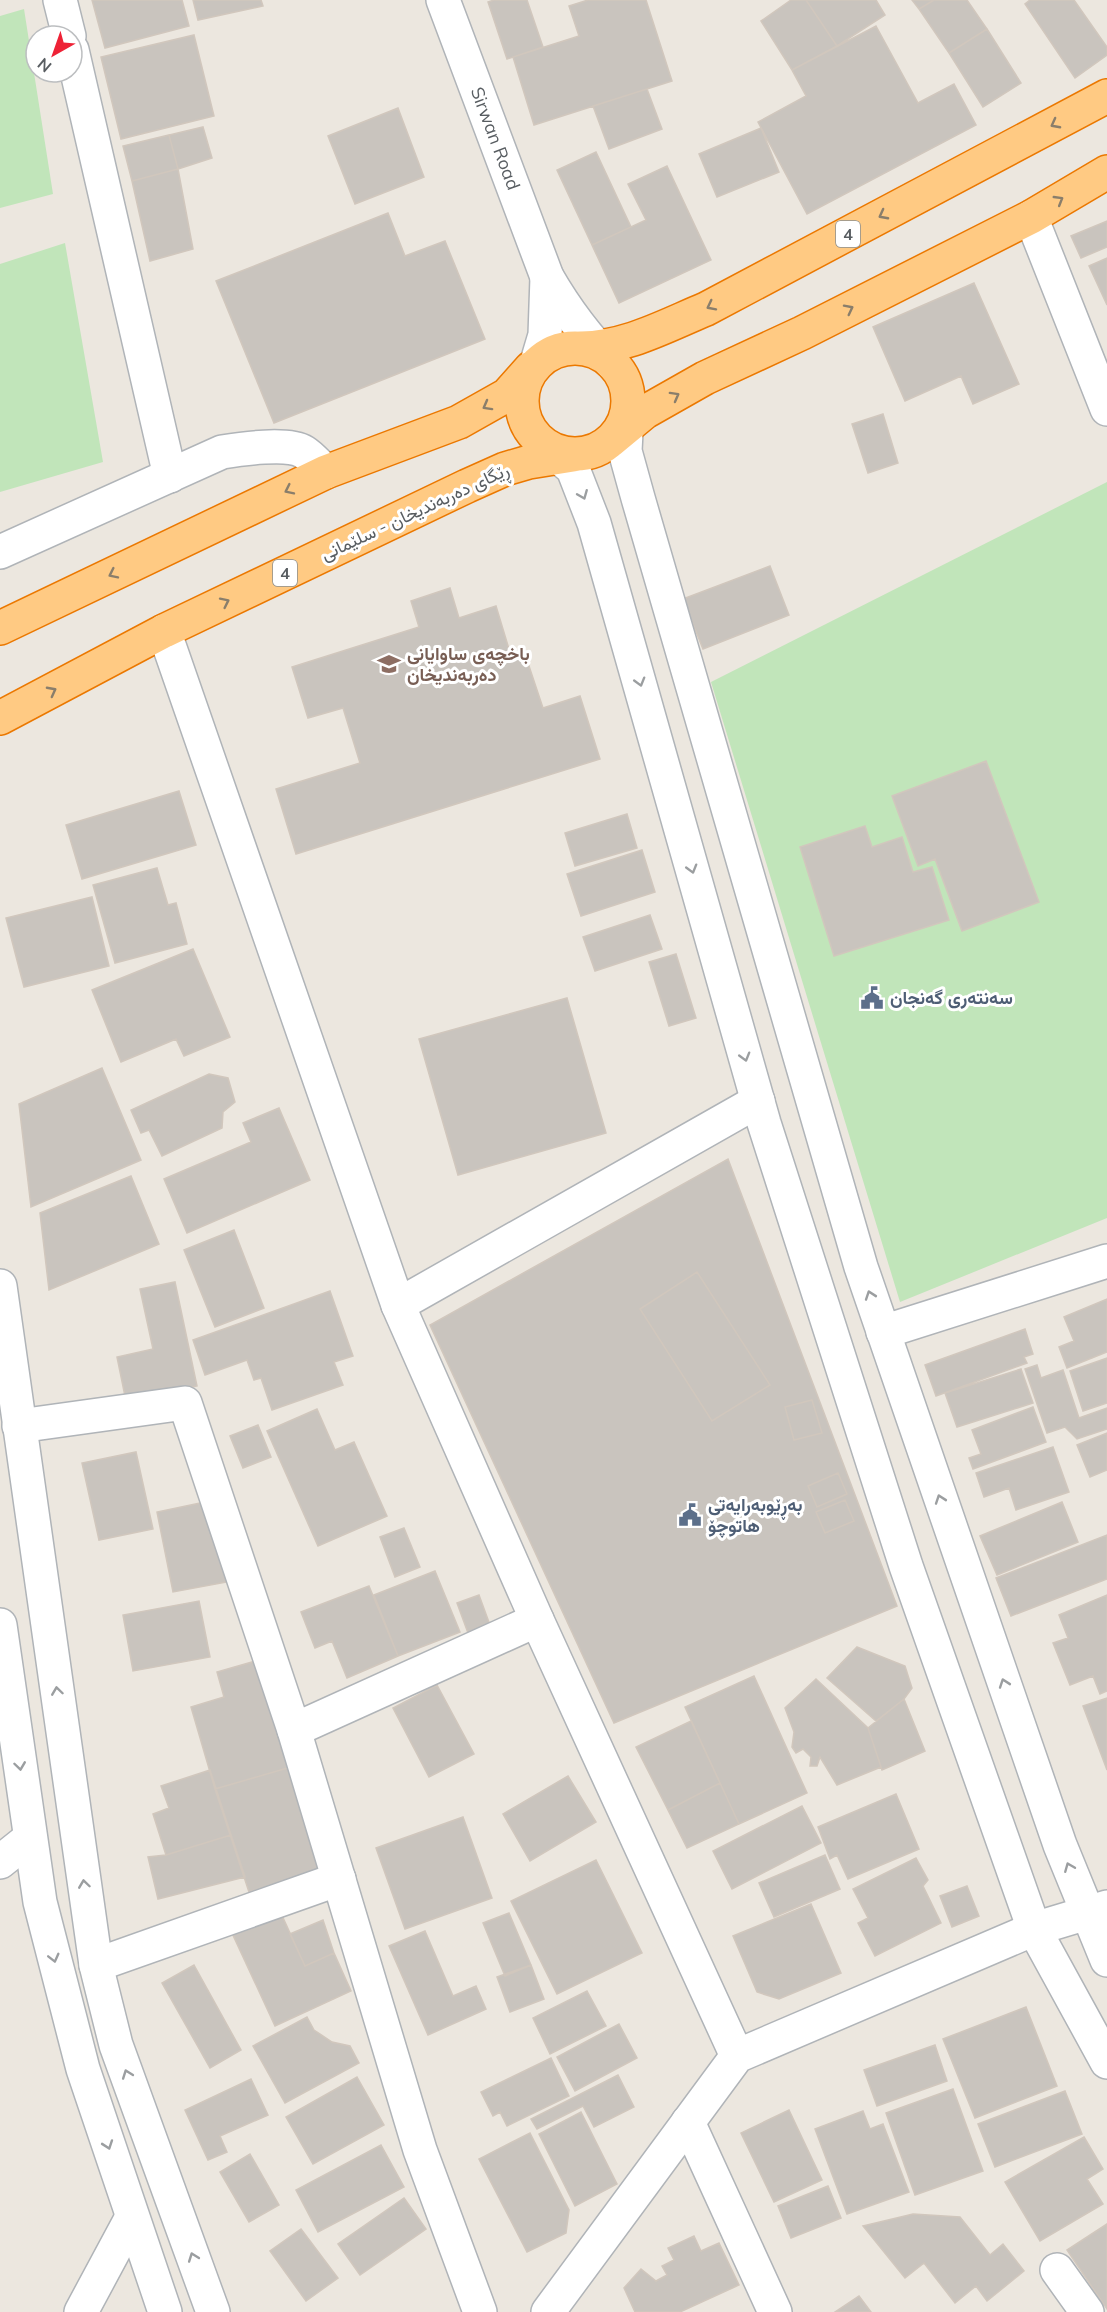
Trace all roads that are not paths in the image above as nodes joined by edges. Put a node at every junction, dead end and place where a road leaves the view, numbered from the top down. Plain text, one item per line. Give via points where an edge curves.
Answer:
1 (60, 0) edge
2 (442, 0) edge
3 (66, 24) edge
4 (80, 84) edge
5 (1107, 96) edge
6 (1107, 171) edge
7 (1031, 217) junction
8 (547, 277) junction
9 (597, 353) junction
10 (534, 365) junction
11 (1107, 409) edge
12 (621, 428) junction
13 (563, 453) junction
14 (326, 472) junction
15 (170, 476) junction
16 (0, 552) edge
17 (0, 628) edge
18 (164, 631) junction
19 (0, 718) edge
20 (758, 1101) junction
21 (1107, 1261) edge
22 (0, 1286) edge
23 (398, 1305) junction
24 (883, 1332) junction
25 (20, 1426) junction
26 (537, 1620) junction
27 (0, 1625) edge
28 (294, 1730) junction
29 (30, 1838) junction
30 (0, 1863) edge
31 (339, 1879) junction
32 (1098, 1910) edge
33 (1034, 1929) junction
34 (1107, 1960) edge
35 (96, 1965) junction
36 (737, 2056) junction
37 (1107, 2062) edge
38 (688, 2122) junction
39 (132, 2217) junction
40 (1057, 2270) dead end
41 (81, 2312) edge
42 (165, 2312) edge
43 (213, 2312) edge
44 (480, 2312) edge
45 (548, 2312) edge
46 (775, 2312) edge
47 (1087, 2312) edge

1 - 3 street
2 - 8 street, Sirwan Road
4 - 15 street
5 -> 9 highway, 4 via 706,309
7 -> 6 highway, 4
7 - 11 street
12 -> 7 highway, 4 via 705,378
8 - 9 street, Sirwan Road
8 - 10 street, Sirwan Road via 544,335
9 - 10 highway, 4 via 557,350
9 - 12 highway via 626,387
10 - 13 highway via 523,385 525,422 535,437
10 -> 14 highway, 4 via 507,395 459,422
12 - 13 highway, 4 via 596,450
24 -> 12 street via 638,498
18 -> 13 highway, ڕێگای دەربەندیخان - سلێمانی / 4 via 505,469
13 -> 20 street via 594,523
14 - 15 street via 303,451 249,447 222,452
14 -> 17 highway, 4
15 - 16 street
19 -> 18 highway, ڕێگای دەربەندیخان - سلێمانی / 4
18 - 23 street
20 - 23 street
20 - 33 street via 906,1566
21 - 24 street
22 - 25 street
23 - 26 street
32 -> 24 street via 1060,1845
25 - 28 street via 185,1403
35 -> 25 street
26 - 28 street
26 - 36 street
27 -> 29 street
28 - 31 street
29 - 30 street
29 -> 39 street via 40,1902 82,2069
31 - 35 street
31 - 44 street via 420,2150
32 - 33 street
32 - 34 street
33 - 36 street
33 - 37 street
43 -> 35 street via 116,2045
36 - 38 street
38 - 45 street
38 - 46 street
39 - 41 street
39 - 42 street
40 - 47 street

